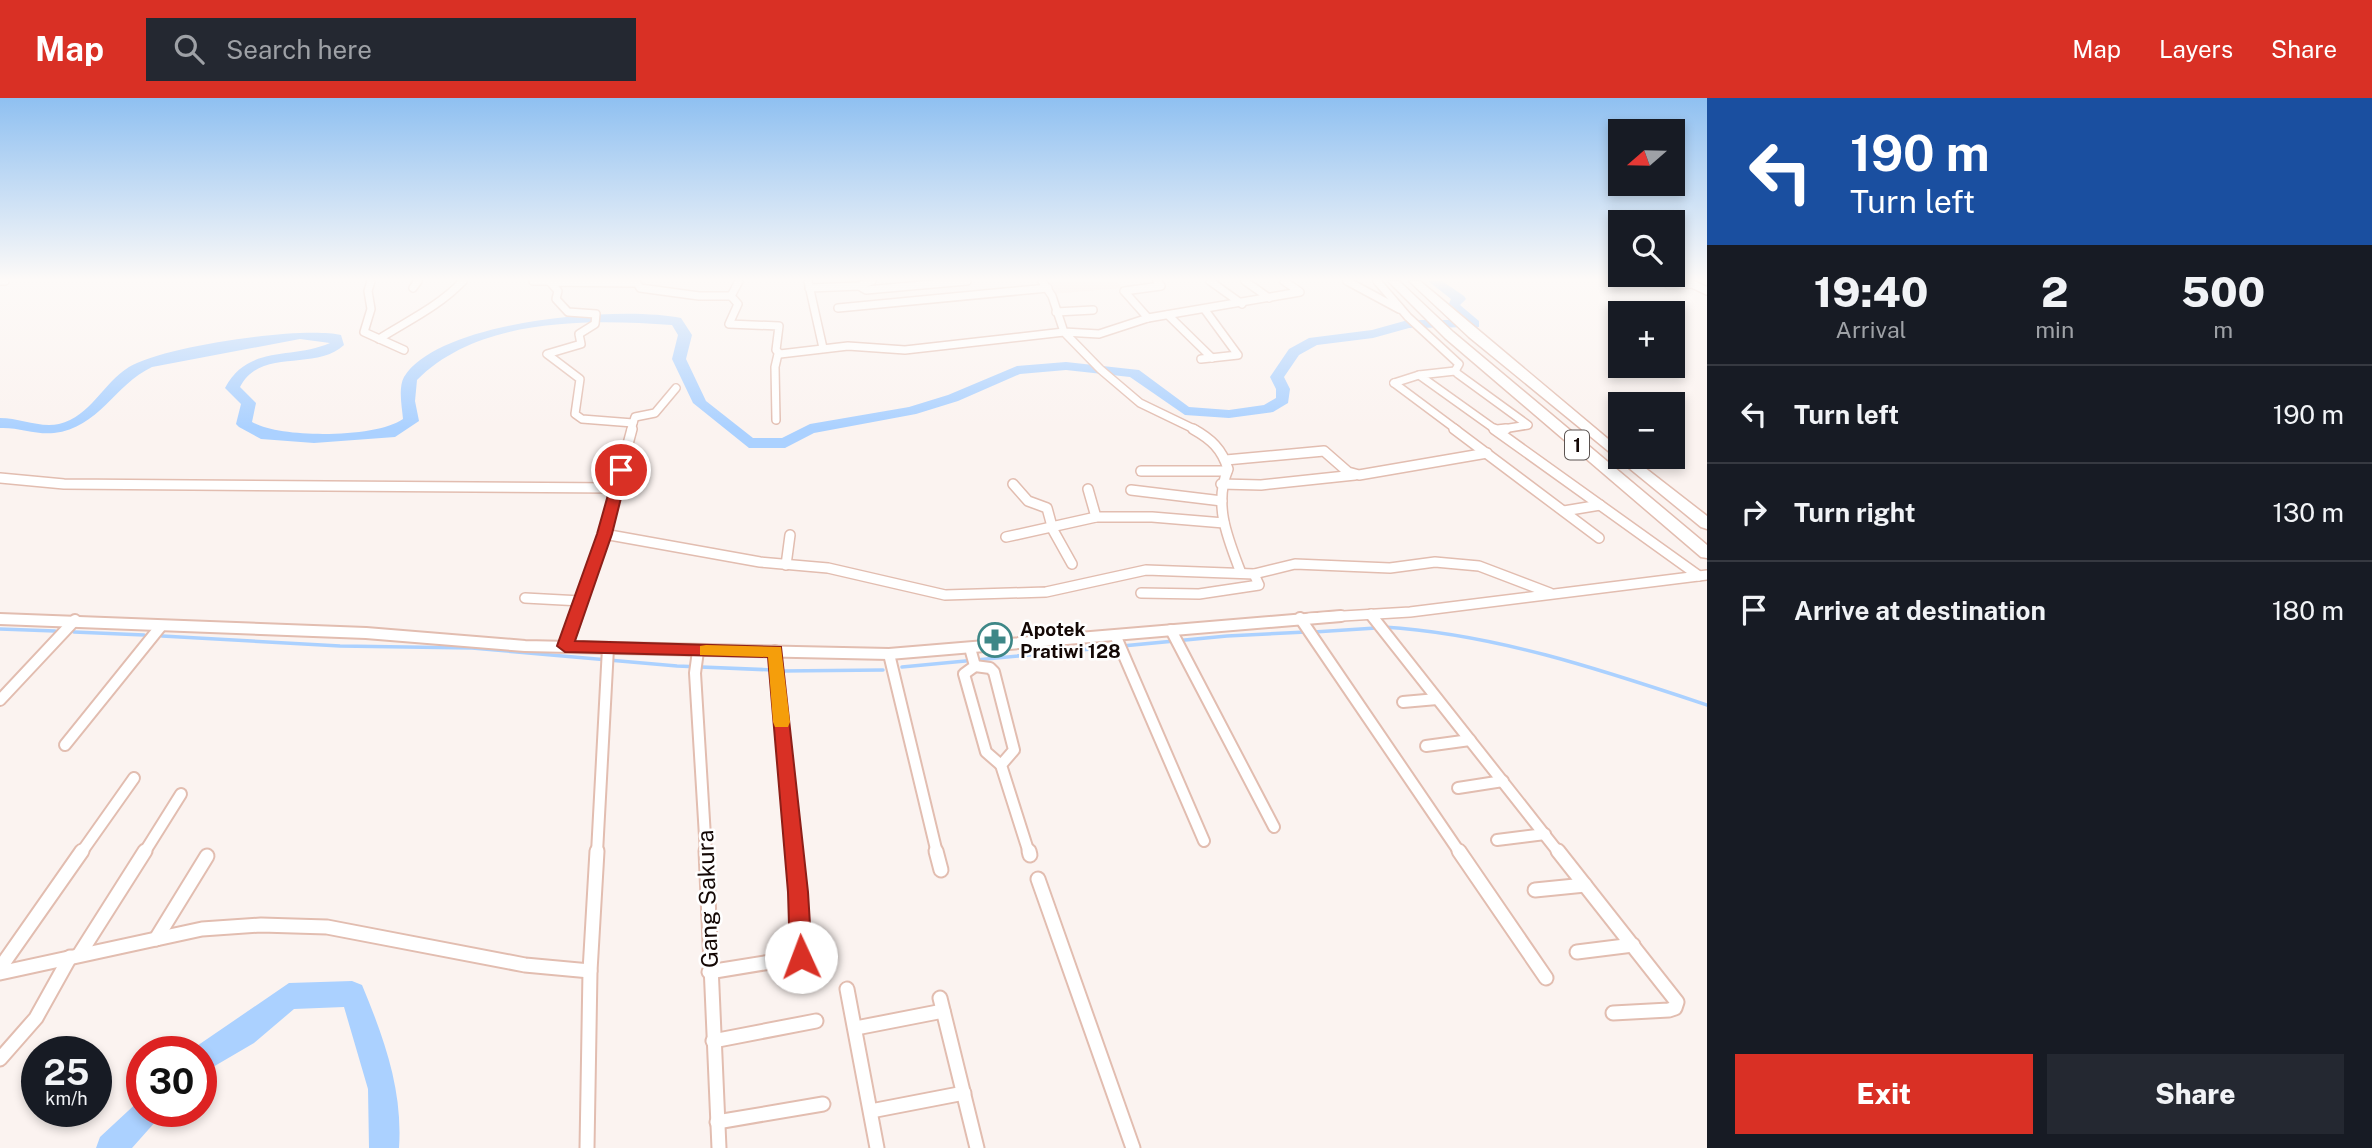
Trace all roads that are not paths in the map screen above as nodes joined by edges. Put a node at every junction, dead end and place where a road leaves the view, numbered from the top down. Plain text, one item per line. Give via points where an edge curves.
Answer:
1 (363, 330) edge
2 (393, 330) edge
3 (584, 330) edge
4 (779, 330) edge
5 (819, 330) edge
6 (1111, 330) edge
7 (1183, 330) edge
8 (1220, 330) edge
9 (1422, 330) edge
10 (1444, 330) edge
11 (1468, 330) edge
12 (1064, 332) junction
13 (379, 339) junction
14 (823, 348) junction
15 (404, 350) dead end
16 (778, 354) junction
17 (1212, 358) junction
18 (1201, 359) dead end
19 (1455, 371) junction
20 (1419, 375) junction
21 (676, 388) dead end
22 (1567, 413) junction
23 (1541, 415) junction
24 (776, 420) dead end
25 (633, 423) junction
26 (1497, 430) junction
27 (1608, 446) edge
28 (1487, 453) junction
29 (1226, 460) junction
30 (1637, 469) edge
31 (1141, 471) dead end
32 (1227, 471) junction
33 (1356, 475) junction
34 (0, 478) edge
35 (1013, 484) dead end
36 (1221, 485) junction
37 (616, 488) junction
38 (1088, 489) dead end
39 (1131, 490) dead end
40 (1222, 501) junction
41 (1600, 505) junction
42 (1564, 511) junction
43 (1096, 517) junction
44 (1224, 523) junction
45 (1707, 524) edge
46 (1051, 526) junction
47 (604, 534) junction
48 (790, 535) dead end
49 (1006, 537) dead end
50 (1599, 538) dead end
51 (1707, 552) edge
52 (1072, 564) dead end
53 (786, 565) junction
54 (1241, 573) junction
55 (1254, 574) junction
56 (1703, 575) edge
57 (1141, 593) dead end
58 (1550, 593) junction
59 (525, 598) dead end
60 (581, 601) junction
61 (1373, 616) junction
62 (0, 619) edge
63 (75, 620) junction
64 (1305, 625) junction
65 (161, 626) junction
66 (1175, 638) junction
67 (1119, 643) junction
68 (565, 646) junction
69 (607, 653) junction
70 (697, 654) junction
71 (889, 654) junction
72 (973, 658) junction
73 (776, 662) junction
74 (1437, 699) junction
75 (0, 700) edge
76 (1403, 702) dead end
77 (1470, 740) junction
78 (65, 745) dead end
79 (1426, 746) dead end
80 (1001, 765) junction
81 (134, 778) dead end
82 (1503, 781) junction
83 (1458, 788) dead end
84 (181, 794) dead end
85 (1274, 827) dead end
86 (1545, 834) junction
87 (1497, 840) dead end
88 (1204, 841) dead end
89 (1030, 855) dead end
90 (206, 856) dead end
91 (941, 870) dead end
92 (1038, 879) dead end
93 (1585, 885) junction
94 (1535, 890) dead end
95 (156, 939) junction
96 (1633, 944) junction
97 (1577, 952) dead end
98 (75, 956) junction
99 (0, 971) edge
100 (590, 971) junction
101 (709, 972) junction
102 (1546, 978) dead end
103 (847, 989) dead end
104 (1613, 1013) dead end
105 (816, 1021) dead end
106 (856, 1028) junction
107 (713, 1041) junction
108 (0, 1059) edge
109 (964, 1093) junction
110 (823, 1104) dead end
111 (871, 1111) junction
112 (718, 1122) junction
113 (587, 1148) edge
114 (719, 1148) edge
115 (877, 1148) edge
116 (977, 1148) edge
117 (1133, 1148) edge

1 - 13 street
2 - 13 street
3 - 25 street via 579,334 581,344 547,355 580,379 574,411 577,416
4 - 16 street
5 - 14 street
6 - 12 street
7 - 17 street
8 - 17 street via 1238,355
9 - 19 street via 1460,364
10 - 23 highway, 1
11 - 22 highway, 1
12 - 14 street via 905,350
12 - 29 street via 1145,407 1206,436
13 - 15 street
14 - 16 street
16 - 24 street
17 - 18 street
19 - 20 street
19 - 26 street via 1528,425
20 - 26 street
20 - 28 street via 1394,383
21 - 25 street via 657,411 635,417
22 - 23 highway
22 - 27 highway, 1
23 - 51 highway, 1
25 - 37 street
26 - 41 street
28 - 33 street
28 - 42 street
29 - 32 street
29 - 33 street via 1324,451
30 - 45 highway, 1
31 - 32 street
32 - 36 street
33 - 36 street
34 - 37 street via 64,484
35 - 46 street via 1030,503 1046,507
36 - 40 street
37 - 47 street
38 - 43 street
39 - 40 street
40 - 44 street
41 - 42 street
41 - 56 street
42 - 50 street
43 - 44 street
43 - 46 street
44 - 54 street
46 - 49 street
46 - 52 street
47 - 53 street
47 - 60 street
48 - 53 street
53 - 54 street via 831,568 877,582 962,596 1046,592 1148,570
54 - 55 street
55 - 57 street via 1259,585
55 - 58 street via 1295,564 1390,568 1449,562 1485,567
56 - 58 street
58 - 61 street
59 - 60 street
60 - 68 street
61 - 64 street
61 - 74 street
62 - 63 street
63 - 65 street
63 - 75 street
64 - 66 street
64 - 102 street
65 - 68 street
65 - 78 street
66 - 67 street
66 - 85 street
67 - 72 street
67 - 88 street
68 - 69 street
69 - 70 street
69 - 100 street
70 - 73 street
70 - 101 street, Gang Sakura
71 - 72 street
71 - 73 street
71 - 91 street
72 - 80 street via 964,674 986,752
72 - 80 street via 994,672 1012,733 1014,750
73 - 101 street via 801,957
74 - 76 street
74 - 77 street
77 - 79 street
77 - 82 street
80 - 89 street
81 - 99 street
82 - 83 street
82 - 86 street
84 - 98 street
86 - 87 street
86 - 93 street
90 - 95 street
92 - 117 street
93 - 94 street
93 - 96 street
95 - 98 street
95 - 100 street via 202,929 327,927 525,965
96 - 97 street
96 - 104 street via 1677,1006
98 - 99 street
98 - 108 street via 36,1018
100 - 113 street
101 - 107 street, Gang Sakura
103 - 106 street
105 - 107 street
106 - 109 street via 941,1004
106 - 111 street
107 - 112 street, Gang Sakura
109 - 111 street
109 - 116 street
110 - 112 street
111 - 115 street
112 - 114 street, Gang Sakura

